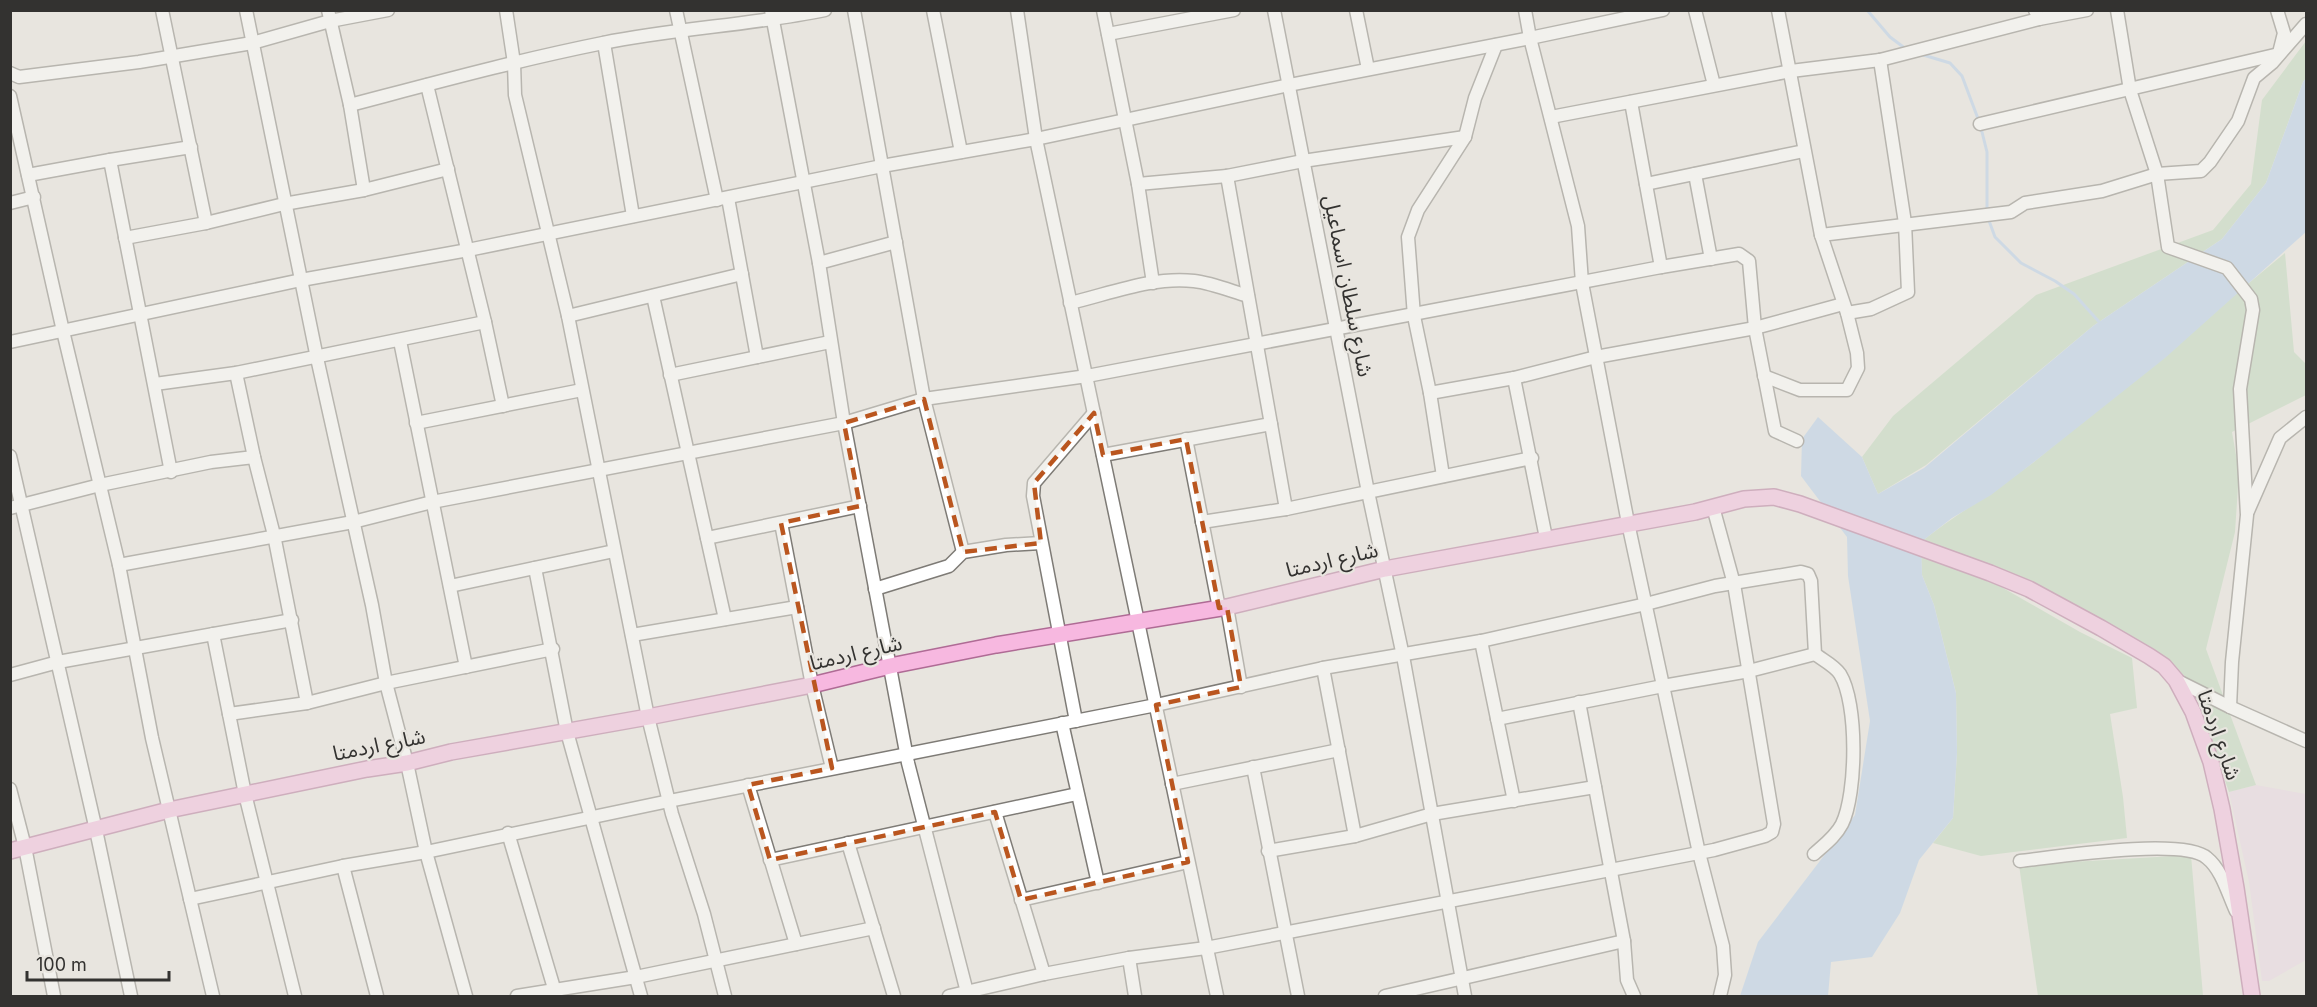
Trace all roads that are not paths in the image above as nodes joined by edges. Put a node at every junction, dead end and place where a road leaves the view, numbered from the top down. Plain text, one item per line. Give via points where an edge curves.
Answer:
1 (162, 10) edge
2 (246, 10) edge
3 (388, 10) edge
4 (506, 10) edge
5 (676, 10) edge
6 (825, 10) edge
7 (854, 10) edge
8 (933, 10) edge
9 (1017, 10) edge
10 (1103, 10) edge
11 (1234, 10) edge
12 (1274, 10) edge
13 (1356, 10) edge
14 (1525, 10) edge
15 (1662, 10) edge
16 (1695, 10) edge
17 (1778, 10) edge
18 (2087, 10) edge
19 (2116, 10) edge
20 (2277, 10) edge
21 (2037, 15) edge
22 (329, 16) edge
23 (772, 16) edge
24 (1610, 16) edge
25 (2307, 24) edge
26 (680, 31) junction
27 (1108, 34) junction
28 (1530, 38) junction
29 (252, 43) junction
30 (604, 43) junction
31 (1496, 45) junction
32 (2279, 54) junction
33 (171, 57) junction
34 (1880, 60) junction
35 (514, 63) junction
36 (1368, 69) junction
37 (1791, 71) junction
38 (10, 73) edge
39 (427, 85) junction
40 (1289, 85) junction
41 (1714, 85) junction
42 (2130, 90) junction
43 (10, 96) edge
44 (1631, 102) junction
45 (350, 105) junction
46 (1551, 117) junction
47 (1125, 120) junction
48 (1980, 124) dead end
49 (1465, 137) junction
50 (1036, 139) junction
51 (191, 147) junction
52 (1804, 151) junction
53 (961, 152) junction
54 (110, 160) junction
55 (1303, 161) junction
56 (882, 166) junction
57 (448, 169) junction
58 (28, 174) junction
59 (1695, 174) junction
60 (2157, 174) junction
61 (1227, 176) junction
62 (802, 183) junction
63 (1138, 184) junction
64 (1646, 184) junction
65 (364, 190) junction
66 (34, 197) junction
67 (722, 199) junction
68 (10, 203) edge
69 (285, 204) junction
70 (633, 216) junction
71 (206, 223) junction
72 (1905, 223) junction
73 (549, 233) junction
74 (1821, 235) junction
75 (125, 238) junction
76 (896, 242) junction
77 (468, 250) junction
78 (1711, 259) junction
79 (819, 263) junction
80 (1661, 267) junction
81 (742, 274) junction
82 (301, 280) junction
83 (1153, 283) junction
84 (1581, 283) junction
85 (653, 296) junction
86 (1248, 296) junction
87 (1070, 303) junction
88 (1845, 308) junction
89 (139, 313) junction
90 (568, 316) junction
91 (1414, 316) junction
92 (485, 322) junction
93 (1337, 328) junction
94 (1755, 328) junction
95 (63, 331) junction
96 (400, 341) junction
97 (10, 342) edge
98 (830, 342) junction
99 (1256, 344) junction
100 (757, 357) junction
101 (1596, 357) junction
102 (317, 358) junction
103 (237, 373) junction
104 (670, 375) junction
105 (1087, 376) junction
106 (1764, 376) junction
107 (1514, 378) junction
108 (155, 384) junction
109 (582, 390) junction
110 (1430, 393) junction
111 (924, 399) junction
112 (503, 406) junction
113 (1094, 413) junction
114 (2307, 417) edge
115 (416, 423) junction
116 (844, 423) junction
117 (1271, 424) junction
118 (1186, 439) junction
119 (1797, 441) dead end
120 (688, 453) junction
121 (1103, 455) junction
122 (10, 456) edge
123 (254, 457) junction
124 (1532, 458) junction
125 (598, 470) junction
126 (171, 472) junction
127 (1443, 476) junction
128 (100, 485) junction
129 (1368, 492) junction
130 (432, 502) junction
131 (860, 506) junction
132 (16, 507) edge
133 (1713, 507) junction
134 (1286, 509) junction
135 (2247, 515) junction
136 (353, 522) junction
137 (1202, 522) junction
138 (781, 523) junction
139 (1628, 523) junction
140 (274, 535) junction
141 (707, 538) junction
142 (1546, 538) junction
143 (1041, 543) junction
144 (614, 550) junction
145 (963, 552) junction
146 (119, 565) junction
147 (536, 568) junction
148 (1385, 569) junction
149 (1734, 584) junction
150 (450, 586) junction
151 (875, 589) junction
152 (1646, 604) junction
153 (797, 607) junction
154 (1223, 607) junction
155 (724, 619) junction
156 (292, 620) junction
157 (1137, 621) junction
158 (213, 634) junction
159 (1058, 634) junction
160 (632, 635) junction
161 (1481, 641) junction
162 (134, 648) junction
163 (553, 650) junction
164 (1815, 654) junction
165 (1403, 656) junction
166 (58, 662) junction
167 (890, 666) junction
168 (466, 667) junction
169 (1323, 668) junction
170 (1749, 671) junction
171 (10, 675) edge
172 (2176, 680) junction
173 (386, 683) junction
174 (812, 685) junction
175 (1663, 686) junction
176 (1241, 687) junction
177 (1579, 702) junction
178 (308, 703) junction
179 (1156, 705) junction
180 (2230, 707) junction
181 (229, 714) junction
182 (648, 717) junction
183 (1497, 718) junction
184 (1076, 721) junction
185 (1062, 723) junction
186 (567, 732) junction
187 (2307, 741) edge
188 (1339, 750) junction
189 (906, 754) junction
190 (407, 763) junction
191 (832, 768) junction
192 (1252, 768) junction
193 (1172, 784) junction
194 (748, 785) junction
195 (1595, 787) junction
196 (10, 789) edge
197 (245, 794) junction
198 (1077, 794) junction
199 (669, 801) junction
200 (1514, 801) junction
201 (169, 810) junction
202 (995, 812) junction
203 (1432, 814) junction
204 (591, 817) junction
205 (923, 828) junction
206 (96, 830) junction
207 (508, 833) junction
208 (1355, 836) junction
209 (848, 843) junction
210 (18, 849) edge
211 (1268, 851) junction
212 (426, 852) junction
213 (1699, 853) junction
214 (1814, 854) dead end
215 (770, 860) junction
216 (2020, 861) dead end
217 (1188, 862) junction
218 (343, 866) junction
219 (1611, 869) junction
220 (266, 881) junction
221 (1098, 883) junction
222 (189, 899) junction
223 (1021, 900) junction
224 (1448, 901) junction
225 (2241, 923) junction
226 (874, 928) junction
227 (1285, 932) junction
228 (1624, 941) junction
229 (796, 944) junction
230 (1206, 948) junction
231 (1129, 958) junction
232 (716, 961) junction
233 (1044, 974) junction
234 (636, 977) junction
235 (1462, 979) junction
236 (555, 993) edge
237 (968, 995) edge
238 (54, 996) edge
239 (131, 996) edge
240 (213, 996) edge
241 (295, 996) edge
242 (377, 996) edge
243 (466, 996) edge
244 (517, 996) edge
245 (641, 996) edge
246 (725, 996) edge
247 (894, 996) edge
248 (949, 996) edge
249 (1136, 996) edge
250 (1217, 996) edge
251 (1298, 996) edge
252 (1385, 996) edge
253 (1465, 996) edge
254 (1634, 996) edge
255 (1720, 996) edge
256 (2252, 996) edge

1 - 33 street
2 - 29 street
3 - 22 street
4 - 35 street
5 - 26 street
6 - 23 street
7 - 56 street
8 - 53 street
9 - 50 street
10 - 27 street
11 - 27 street
12 - 40 street, شارع سلطان اسماعيل
13 - 36 street
14 - 28 street
15 - 24 street
16 - 41 street
17 - 37 street
18 - 21 street
19 - 42 street
20 - 32 street via 2284,33
21 - 34 street
22 - 29 street
22 - 45 street
23 - 26 street
23 - 62 street
24 - 28 street
25 - 32 street
26 - 30 street
26 - 67 street
27 - 47 street
28 - 31 street
28 - 46 street
29 - 33 street
29 - 69 street
30 - 35 street
30 - 70 street
31 - 36 street
31 - 49 street
32 - 42 street
32 - 60 street via 2254,78 2238,121 2210,162 2200,171
33 - 38 street via 41,75 19,77
33 - 51 street
34 - 37 street
34 - 72 street
35 - 39 street
35 - 73 street via 515,95
36 - 40 street
37 - 41 street
37 - 52 street
39 - 45 street
39 - 57 street
40 - 47 street
40 - 55 street, شارع سلطان اسماعيل
41 - 44 street
42 - 48 street
42 - 60 street
43 - 58 street
44 - 46 street
44 - 64 street
45 - 65 street
46 - 84 street via 1578,226
47 - 50 street
47 - 63 street
49 - 55 street
49 - 91 street via 1418,210 1408,237
50 - 53 street
50 - 87 street
51 - 54 street
51 - 71 street
52 - 59 street
52 - 74 street
53 - 56 street
54 - 58 street
54 - 75 street
55 - 61 street
55 - 93 street, شارع سلطان اسماعيل
56 - 62 street
56 - 76 street
57 - 65 street
57 - 77 street
58 - 66 street
59 - 64 street
59 - 78 street
60 - 72 street via 2102,191 2025,203 2011,212
60 - 135 street via 2168,247 2227,268 2251,300 2253,310 2240,389
61 - 63 street
61 - 86 street
62 - 67 street
62 - 79 street
63 - 83 street
64 - 80 street
65 - 69 street
66 - 68 street
66 - 95 street
67 - 70 street
67 - 81 street
69 - 71 street
69 - 82 street
70 - 73 street
71 - 75 street
72 - 74 street
72 - 88 street via 1908,292 1871,309
73 - 77 street
73 - 90 street
74 - 88 street
75 - 89 street
76 - 79 street
76 - 111 street
77 - 82 street
77 - 92 street
78 - 80 street
78 - 94 street via 1739,255 1749,261
79 - 98 street
80 - 84 street
81 - 85 street
81 - 100 street
82 - 89 street
82 - 102 street
83 - 86 street via 1197,281
83 - 87 street
84 - 91 street
84 - 101 street
85 - 90 street
85 - 104 street
86 - 99 street
87 - 105 street
88 - 94 street
88 - 106 street via 1858,368 1847,390 1800,390
89 - 95 street
89 - 108 street
90 - 109 street
91 - 93 street
91 - 110 street
92 - 96 street
92 - 112 street
93 - 99 street
93 - 129 street, شارع سلطان اسماعيل
94 - 101 street
94 - 106 street
95 - 97 street
95 - 128 street
96 - 102 street
96 - 115 street
98 - 100 street
98 - 116 street
99 - 105 street
99 - 117 street
100 - 104 street
101 - 107 street
101 - 139 street
102 - 103 street
102 - 136 street
103 - 108 street
103 - 123 street
104 - 120 street
105 - 111 street
105 - 113 street
106 - 119 street via 1775,431
107 - 110 street
107 - 124 street
108 - 126 street
109 - 112 street
109 - 125 street
110 - 127 street
111 - 116 street
111 - 145 street
112 - 115 street
113 - 121 street
113 - 143 street via 1034,483
114 - 135 street via 2280,438
115 - 130 street
116 - 120 street
116 - 131 street
117 - 118 street
117 - 134 street
118 - 121 street
118 - 137 street
120 - 125 street
120 - 141 street
121 - 157 street
122 - 132 street
123 - 126 street
123 - 140 street
124 - 127 street
124 - 142 street
125 - 130 street
125 - 144 street
126 - 128 street
127 - 129 street
128 - 132 street
128 - 146 street
129 - 134 street
129 - 148 street, شارع سلطان اسماعيل
130 - 136 street
130 - 150 street
131 - 138 street
131 - 151 street
132 - 166 street
133 - 139 main road, شارع اردمتا
133 - 149 street
133 - 172 main road, شارع اردمتا via 1774,497 1942,556 2029,589 2101,627 2164,666
134 - 137 street
135 - 180 street
136 - 140 street
136 - 173 street
137 - 154 street
138 - 141 street
138 - 153 street
139 - 142 main road, شارع اردمتا
139 - 152 street
140 - 146 street
140 - 156 street
141 - 155 street
142 - 148 main road, شارع اردمتا
143 - 145 street
143 - 159 street
144 - 147 street
144 - 160 street
145 - 151 street via 949,566
146 - 162 street
147 - 150 street
147 - 163 street
148 - 154 main road, شارع اردمتا
148 - 165 street, شارع سلطان اسماعيل
149 - 152 street
149 - 164 street via 1808,574
149 - 170 street
150 - 168 street
151 - 167 street
152 - 161 street
152 - 175 street
153 - 155 street
153 - 174 street
154 - 157 main road, شارع اردمتا
154 - 176 street
155 - 160 street
156 - 158 street
156 - 178 street
157 - 159 main road, شارع اردمتا
157 - 179 street
158 - 162 street
158 - 181 street
159 - 167 main road, شارع اردمتا
159 - 184 street
160 - 182 street
161 - 165 street
161 - 183 street
162 - 166 street
162 - 201 street
163 - 168 street
163 - 186 street
164 - 170 street
164 - 214 street via 1838,671 1845,684 1851,703 1853,739 1848,805 1842,824
165 - 169 street
165 - 203 street, شارع سلطان اسماعيل
166 - 171 street
166 - 206 street
167 - 174 main road, شارع اردمتا
167 - 189 street
168 - 173 street
169 - 176 street
169 - 188 street
170 - 175 street
170 - 213 street via 1774,824 1772,832
172 - 180 street
172 - 225 main road, شارع اردمتا via 2193,712 2211,762
173 - 178 street
173 - 190 street
174 - 182 main road, شارع اردمتا
174 - 191 street
175 - 177 street
175 - 213 street
176 - 179 street
177 - 183 street
177 - 195 street
178 - 181 street
179 - 184 street
179 - 193 street
180 - 187 street
181 - 197 street
182 - 186 main road, شارع اردمتا
182 - 199 street
183 - 200 street
184 - 185 street
185 - 189 street
185 - 198 street
186 - 190 main road, شارع اردمتا
186 - 204 street
188 - 192 street
188 - 208 street
189 - 191 street
189 - 205 street
190 - 197 main road, شارع اردمتا
190 - 212 street
191 - 194 street
192 - 193 street
192 - 211 street
193 - 217 street
194 - 199 street
194 - 215 street
195 - 200 street
195 - 219 street
196 - 210 street
197 - 201 main road, شارع اردمتا
197 - 220 street
198 - 202 street
198 - 221 street
199 - 204 street
199 - 232 street
200 - 203 street
201 - 206 main road, شارع اردمتا
201 - 222 street
202 - 205 street
202 - 223 street
203 - 208 street
203 - 224 street, شارع سلطان اسماعيل
204 - 207 street
204 - 234 street
205 - 209 street
205 - 237 street
206 - 210 main road, شارع اردمتا
206 - 239 street
207 - 212 street
207 - 236 street
208 - 211 street
209 - 215 street
209 - 226 street
210 - 238 street
211 - 227 street
212 - 218 street
212 - 243 street
213 - 219 street
213 - 255 street via 1724,946 1725,975
215 - 229 street
216 - 225 street via 2169,848 2201,853 2214,865
217 - 221 street
217 - 230 street
218 - 220 street
218 - 242 street
219 - 224 street
219 - 228 street
220 - 222 street
220 - 241 street
221 - 223 street
222 - 240 street
223 - 233 street
224 - 227 street
224 - 235 street, شارع سلطان اسماعيل
225 - 256 main road, شارع اردمتا
226 - 229 street
226 - 247 street
227 - 230 street
227 - 251 street
228 - 235 street
228 - 254 street via 1627,980
229 - 232 street
230 - 231 street
230 - 250 street
231 - 233 street
231 - 249 street
232 - 234 street
232 - 246 street
233 - 237 street
234 - 236 street
234 - 245 street
235 - 252 street
235 - 253 street, شارع سلطان اسماعيل
236 - 244 street
237 - 248 street

